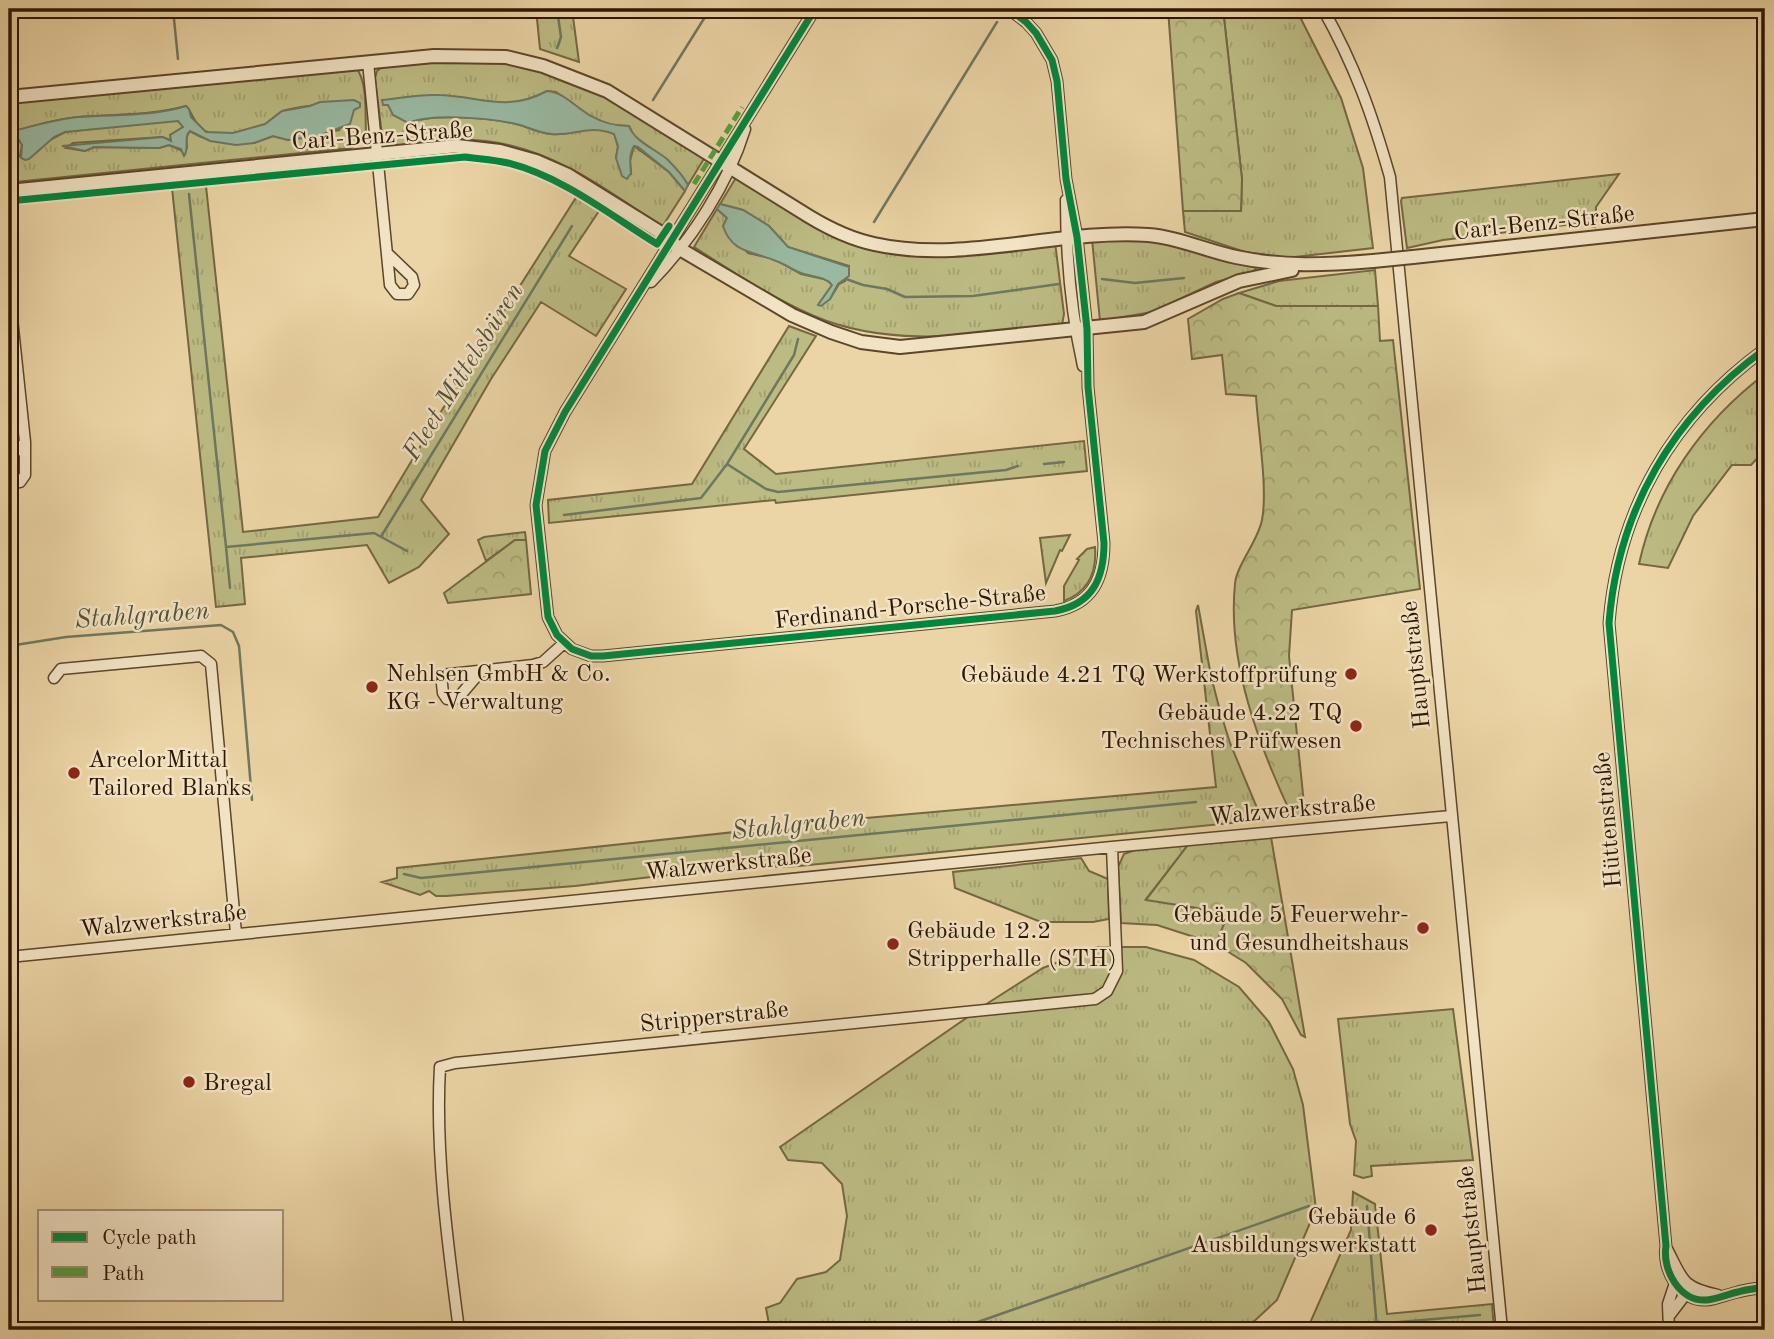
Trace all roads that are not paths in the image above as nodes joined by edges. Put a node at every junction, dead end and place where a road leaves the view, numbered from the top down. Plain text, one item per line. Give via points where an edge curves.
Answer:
1 (815, 9) edge
2 (1009, 9) edge
3 (1322, 9) edge
4 (368, 62) junction
5 (9, 97) edge
6 (377, 153) junction
7 (726, 164) junction
8 (9, 191) edge
9 (1765, 219) edge
10 (1072, 237) junction
11 (676, 245) junction
12 (388, 254) dead end
13 (1327, 264) junction
14 (9, 290) edge
15 (1081, 330) junction
16 (1765, 349) edge
17 (26, 442) junction
18 (9, 459) edge
19 (9, 483) edge
20 (564, 643) junction
21 (481, 671) dead end
22 (54, 678) dead end
23 (1451, 816) junction
24 (1112, 847) junction
25 (236, 933) junction
26 (9, 957) edge
27 (1681, 1286) junction
28 (1765, 1287) edge
29 (459, 1330) edge
30 (1502, 1330) edge
31 (1669, 1330) edge

1 - 7 street via 749,115
2 - 10 street, Ferdinand-Porsche-Straße via 1036,33 1052,60
3 - 23 street, Hauptstraße via 1359,80 1390,177
4 - 5 street, Carl-Benz-Straße
4 - 6 street
4 - 7 street, Carl-Benz-Straße via 462,55 506,57 543,66 607,91
6 - 8 street, Carl-Benz-Straße
6 - 11 street, Carl-Benz-Straße via 457,146 536,161 568,175
6 - 12 street
7 - 10 street, Carl-Benz-Straße via 836,232 871,244 930,251
7 - 11 street
9 - 13 street, Carl-Benz-Straße, bridge
10 - 13 street, Carl-Benz-Straße via 1153,235 1278,265
10 - 15 street, Ferdinand-Porsche-Straße
11 - 15 street, Carl-Benz-Straße via 767,303 861,342 900,347
11 - 20 street via 638,295 545,451 536,505 544,593 548,617
13 - 15 street, Carl-Benz-Straße via 1239,281 1144,321
14 - 17 street
15 - 20 street, Ferdinand-Porsche-Straße via 1104,562 1093,589 1073,606 603,656
16 - 27 street, Hüttenstraße via 1722,384 1666,452 1627,527 1611,596 1610,646 1664,1257 1668,1271
17 - 18 street
17 - 19 street via 25,475 20,482
20 - 21 street via 543,662
22 - 25 street via 61,669 201,656 211,664
23 - 24 street, Walzwerkstraße
23 - 30 street, Hauptstraße
24 - 25 street, Walzwerkstraße
24 - 29 street, Stripperstraße via 1117,971 1107,991 1095,999 440,1066 440,1132
25 - 26 street, Walzwerkstraße
27 - 28 street via 1722,1296
27 - 31 street via 1668,1304

